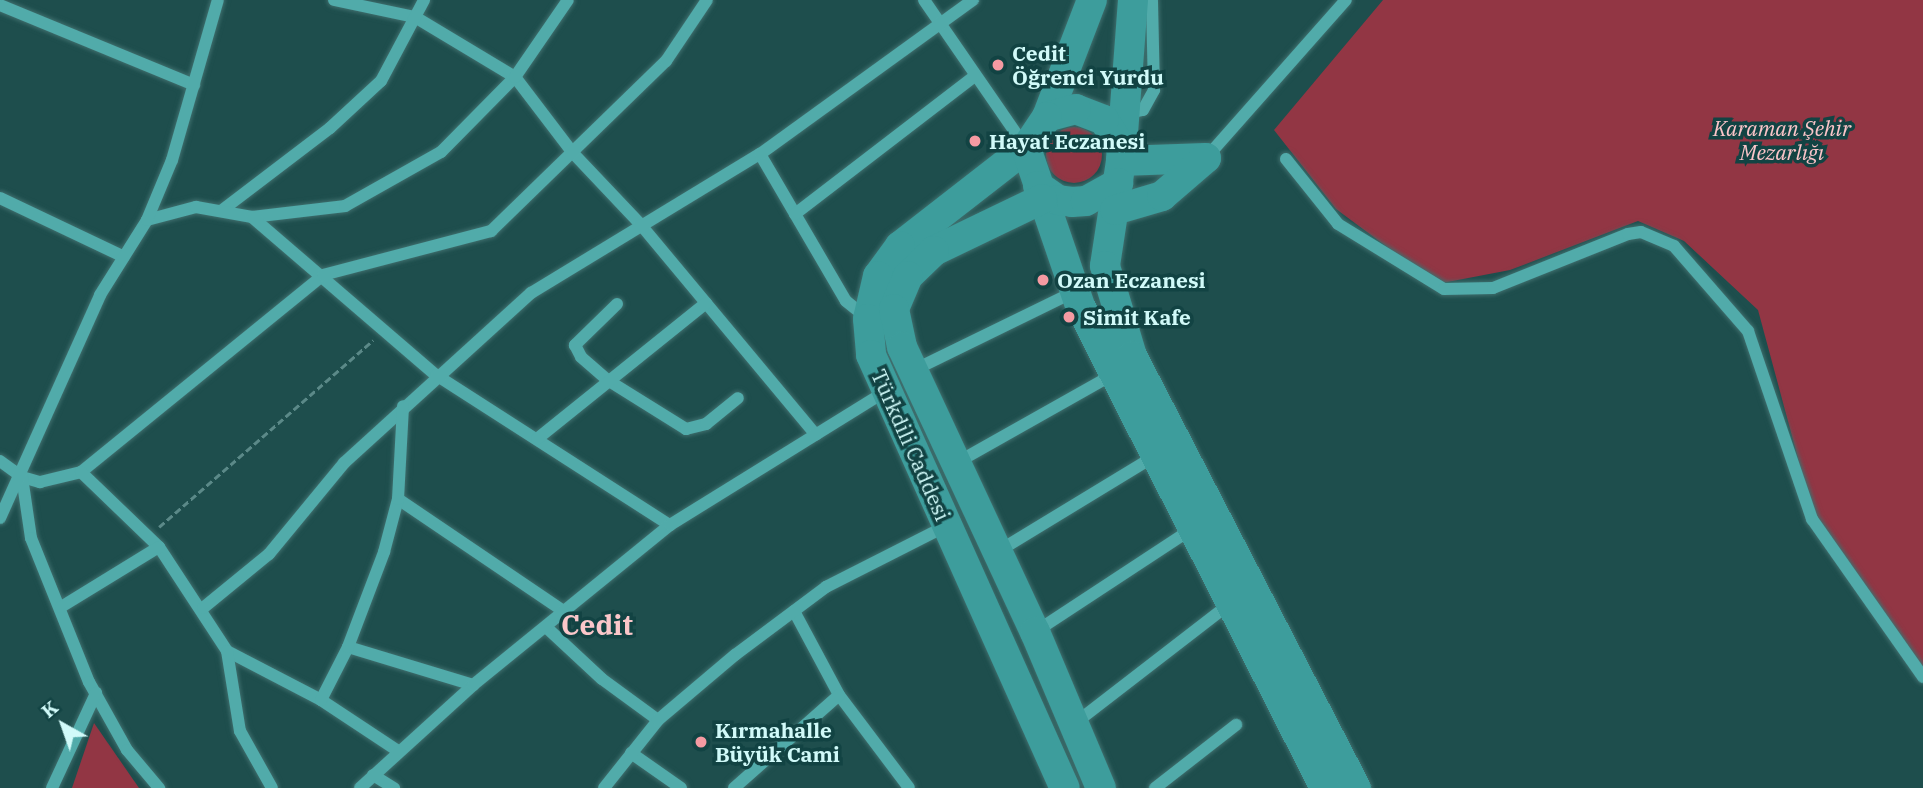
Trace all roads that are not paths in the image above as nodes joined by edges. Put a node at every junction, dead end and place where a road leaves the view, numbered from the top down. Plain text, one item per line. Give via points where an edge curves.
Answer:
1 (218, 0) edge
2 (334, 0) edge
3 (424, 0) edge
4 (568, 0) edge
5 (707, 0) edge
6 (914, 0) edge
7 (924, 0) edge
8 (974, 0) edge
9 (1093, 0) edge
10 (1133, 0) edge
11 (1152, 0) edge
12 (1346, 0) edge
13 (0, 5) edge
14 (415, 17) junction
15 (938, 22) junction
16 (975, 76) junction
17 (515, 77) junction
18 (194, 85) junction
19 (1124, 114) junction
20 (1047, 117) junction
21 (1026, 149) junction
22 (573, 153) junction
23 (760, 154) junction
24 (1206, 158) junction
25 (1286, 159) dead end
26 (1119, 176) junction
27 (1040, 193) junction
28 (0, 198) edge
29 (221, 211) junction
30 (795, 214) junction
31 (252, 217) junction
32 (147, 220) junction
33 (641, 225) junction
34 (124, 257) junction
35 (323, 275) junction
36 (1074, 292) junction
37 (706, 303) junction
38 (617, 304) dead end
39 (868, 319) junction
40 (913, 370) junction
41 (436, 374) junction
42 (1114, 374) junction
43 (609, 381) junction
44 (886, 391) junction
45 (738, 398) dead end
46 (403, 406) junction
47 (816, 435) junction
48 (537, 439) junction
49 (1155, 456) junction
50 (0, 461) edge
51 (956, 463) junction
52 (81, 472) junction
53 (22, 477) junction
54 (398, 499) junction
55 (0, 517) edge
56 (670, 525) junction
57 (946, 526) junction
58 (1192, 529) junction
59 (159, 547) junction
60 (997, 552) junction
61 (1229, 604) junction
62 (61, 607) junction
63 (203, 608) junction
64 (794, 611) junction
65 (565, 612) junction
66 (546, 626) junction
67 (1035, 632) junction
68 (348, 647) junction
69 (228, 651) junction
70 (1923, 677) edge
71 (473, 685) junction
72 (96, 693) junction
73 (839, 695) junction
74 (321, 700) junction
75 (658, 720) junction
76 (1074, 724) junction
77 (1236, 725) dead end
78 (398, 751) junction
79 (631, 753) junction
80 (373, 775) junction
81 (1317, 785) edge
82 (906, 787) edge
83 (51, 788) edge
84 (159, 788) edge
85 (272, 788) edge
86 (360, 788) edge
87 (394, 788) edge
88 (604, 788) edge
89 (681, 788) edge
90 (734, 788) edge
91 (1065, 788) edge
92 (1101, 788) edge
93 (1155, 788) edge
94 (1356, 788) edge

1 - 18 street
2 - 14 street
3 - 14 street
4 - 17 street
5 - 22 street via 666,61
6 - 15 street
7 - 15 street
8 - 15 street
9 - 20 main road
10 - 19 main road
11 - 19 street via 1154,90 1143,110
12 - 24 street
13 - 18 street
14 - 17 street
14 - 29 street via 381,81 330,128
15 - 16 street
15 - 23 street
16 - 21 street
16 - 30 street
17 - 22 street
17 - 31 street via 440,152 345,205
18 - 32 street via 172,160
19 - 26 main road
20 - 21 main road
20 - 26 main road via 1076,109 1091,112 1114,131
21 - 27 main road
21 - 39 main road, Türkdili Caddesi via 900,246 878,276
22 - 33 street
22 - 35 street via 491,231
23 - 30 street
23 - 33 street
24 - 26 main road
24 - 26 main road via 1163,196
25 - 70 street via 1338,224 1444,289 1493,288 1628,234 1642,232 1674,246 1748,331 1812,519
26 - 27 main road via 1086,201 1058,200
26 - 94 main road via 1105,266 1132,356
27 - 36 main road
27 - 40 main road, Türkdili Caddesi via 934,251 908,276 894,309
28 - 34 street
29 - 31 street
29 - 32 street via 196,207
30 - 39 street via 846,301
31 - 35 street
32 - 34 street
33 - 37 street
33 - 41 street via 531,293
34 - 53 street via 100,295
35 - 41 street
35 - 52 street
36 - 40 street
36 - 42 main road
37 - 43 street
37 - 47 street
38 - 43 street via 575,341 581,357
39 - 44 main road, Türkdili Caddesi via 871,355
40 - 51 main road, Türkdili Caddesi
41 - 46 street
41 - 48 street
42 - 49 main road
42 - 51 street
43 - 45 street via 686,429 706,424
43 - 48 street
44 - 47 street
44 - 57 main road, Türkdili Caddesi
46 - 54 street
46 - 63 street via 344,463 268,554
47 - 56 street
48 - 56 street
49 - 58 main road
49 - 60 street
50 - 53 street
51 - 60 main road, Türkdili Caddesi
52 - 53 street via 40,482
52 - 59 street
53 - 55 street
53 - 62 street via 31,538
54 - 65 street
54 - 68 street via 384,552
56 - 65 street
57 - 64 street via 826,587
57 - 91 main road, Türkdili Caddesi
58 - 61 main road
58 - 67 street
59 - 62 street
59 - 63 street
60 - 67 main road, Türkdili Caddesi
61 - 76 street
61 - 81 main road
62 - 72 street
63 - 69 street
64 - 73 street
64 - 75 street
65 - 66 street
66 - 71 street
66 - 75 street via 602,679
67 - 76 main road, Türkdili Caddesi
68 - 71 street
68 - 74 street
69 - 74 street
69 - 85 street via 240,731
71 - 78 street
72 - 83 street
72 - 84 street via 127,750
73 - 82 street
73 - 90 street
74 - 78 street
75 - 79 street
76 - 92 main road, Türkdili Caddesi
77 - 93 street
78 - 80 street
79 - 88 street
79 - 89 street
80 - 86 street
80 - 87 street

